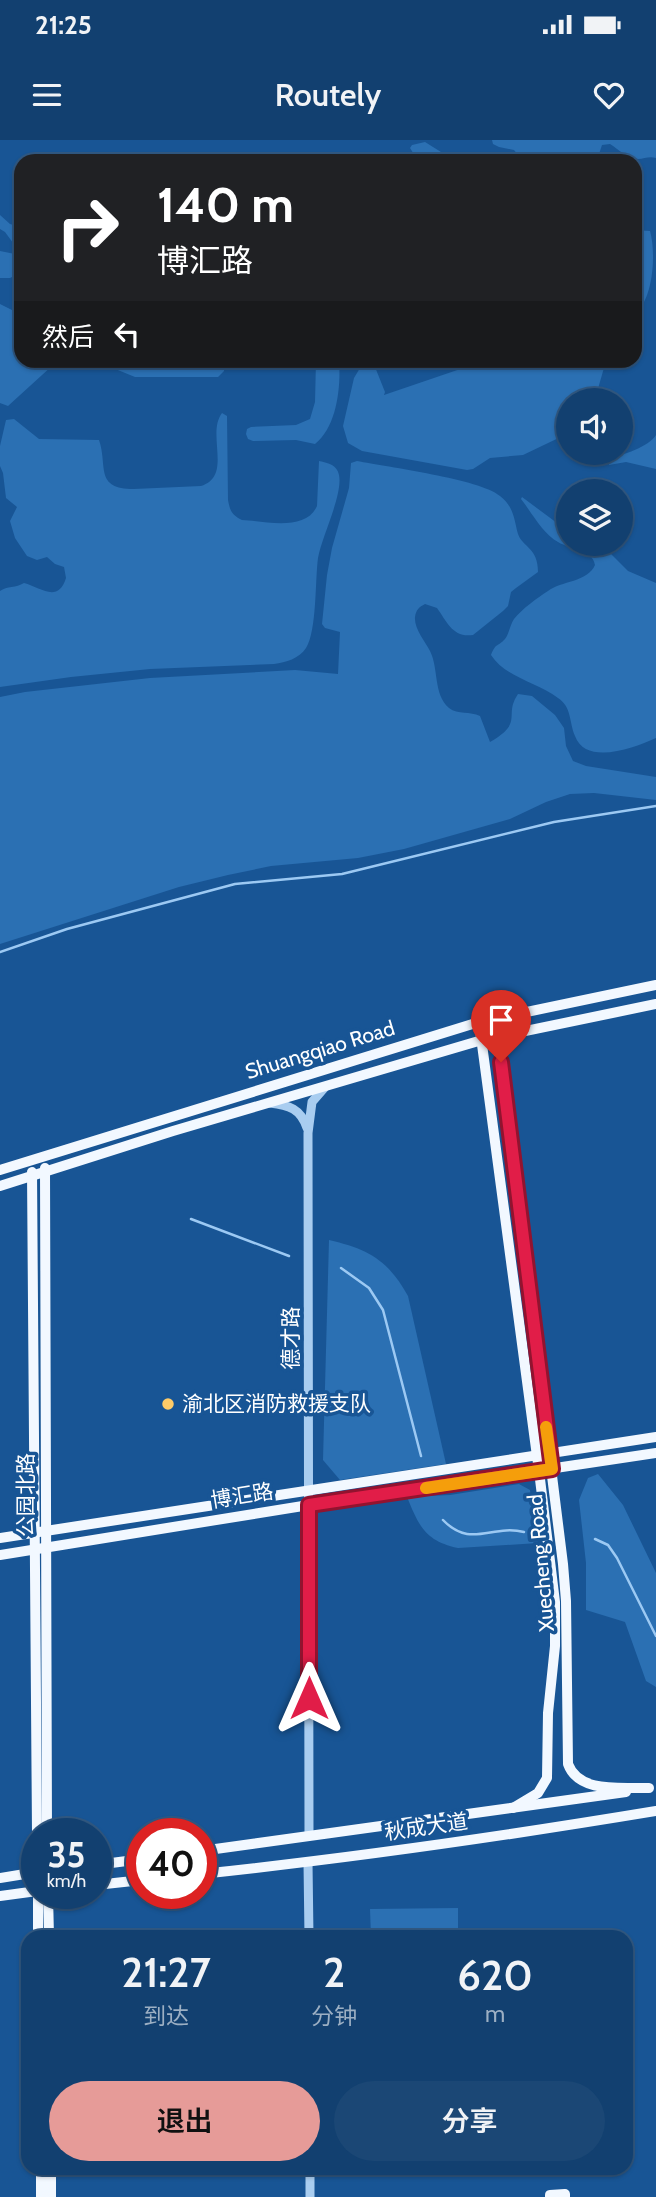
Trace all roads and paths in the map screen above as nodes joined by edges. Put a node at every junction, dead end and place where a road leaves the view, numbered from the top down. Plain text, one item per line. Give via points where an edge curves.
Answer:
1 (656, 985) edge
2 (656, 1004) edge
3 (495, 1018) junction
4 (479, 1022) junction
5 (498, 1036) junction
6 (482, 1040) junction
7 (325, 1087) junction
8 (270, 1103) junction
9 (308, 1133) junction
10 (45, 1156) junction
11 (32, 1160) junction
12 (0, 1170) edge
13 (45, 1172) junction
14 (32, 1176) junction
15 (0, 1186) edge
16 (656, 1437) edge
17 (550, 1453) junction
18 (656, 1453) edge
19 (537, 1455) junction
20 (552, 1469) junction
21 (540, 1471) junction
22 (309, 1492) junction
23 (309, 1505) junction
24 (40, 1532) junction
25 (0, 1538) edge
26 (40, 1549) junction
27 (0, 1555) edge
28 (653, 1788) edge
29 (513, 1808) junction
30 (656, 1811) edge
31 (37, 1818) edge
32 (47, 1818) edge
33 (309, 1836) junction
34 (217, 1849) edge
35 (308, 1863) junction
36 (217, 1872) edge
37 (21, 1874) edge
38 (2, 1877) edge
39 (21, 1893) edge
40 (0, 1897) edge
41 (37, 1909) edge
42 (48, 1909) edge
43 (38, 1930) edge
44 (48, 1930) edge
45 (309, 1930) edge
46 (41, 2175) edge
47 (51, 2175) edge
48 (310, 2175) edge
49 (550, 2196) edge
50 (565, 2196) edge
51 (41, 2197) edge
52 (51, 2197) edge
53 (310, 2197) edge

1 - 3 main road, Shuangqiao Road
2 - 5 main road, Shuangqiao Road
3 - 4 main road, Shuangqiao Road
3 - 5 main road, Xuecheng Road
4 - 6 main road, Xuecheng Road
4 - 10 main road, Shuangqiao Road
5 - 6 main road, Shuangqiao Road
5 - 17 main road, Xuecheng Road
6 - 7 main road, Shuangqiao Road
6 - 19 main road, Xuecheng Road
7 - 8 main road, Shuangqiao Road
7 - 9 street, 德才路 via 312,1102
8 - 9 street via 296,1110
8 - 13 main road, Shuangqiao Road
9 - 22 street, 德才路
10 - 11 main road, Shuangqiao Road
10 - 13 main road, 公园北路
11 - 12 main road, Shuangqiao Road
11 - 14 main road, 公园北路
13 - 14 main road, Shuangqiao Road
13 - 24 main road, 公园北路
14 - 15 main road, Shuangqiao Road
14 - 24 main road, 公园北路
16 - 17 main road, 博汇路
17 - 19 main road, 博汇路
17 - 20 main road, Xuecheng Road
18 - 20 main road, 博汇路
19 - 21 main road, Xuecheng Road
19 - 22 main road, 博汇路
20 - 21 main road, 博汇路
20 - 28 main road, Xuecheng Road via 566,1601 568,1764 583,1783
21 - 23 main road, 博汇路
21 - 29 main road, Xuecheng Road via 555,1602 547,1773 538,1793
22 - 23 street, 德才路
22 - 24 main road, 博汇路
23 - 26 main road, 博汇路
23 - 33 street, 德才路
24 - 25 main road, 博汇路
24 - 26 main road, 公园北路
26 - 27 main road, 博汇路
26 - 31 main road, 公园北路
26 - 32 main road, 公园北路
28 - 29 main road, 秋成大道
29 - 33 main road, 秋成大道
30 - 35 main road, 秋成大道
33 - 34 main road, 秋成大道
35 - 36 main road, 秋成大道
35 - 45 street
37 - 38 main road
39 - 40 main road
41 - 43 main road
42 - 44 main road
46 - 51 main road
47 - 52 main road
48 - 53 street
49 - 50 main road

